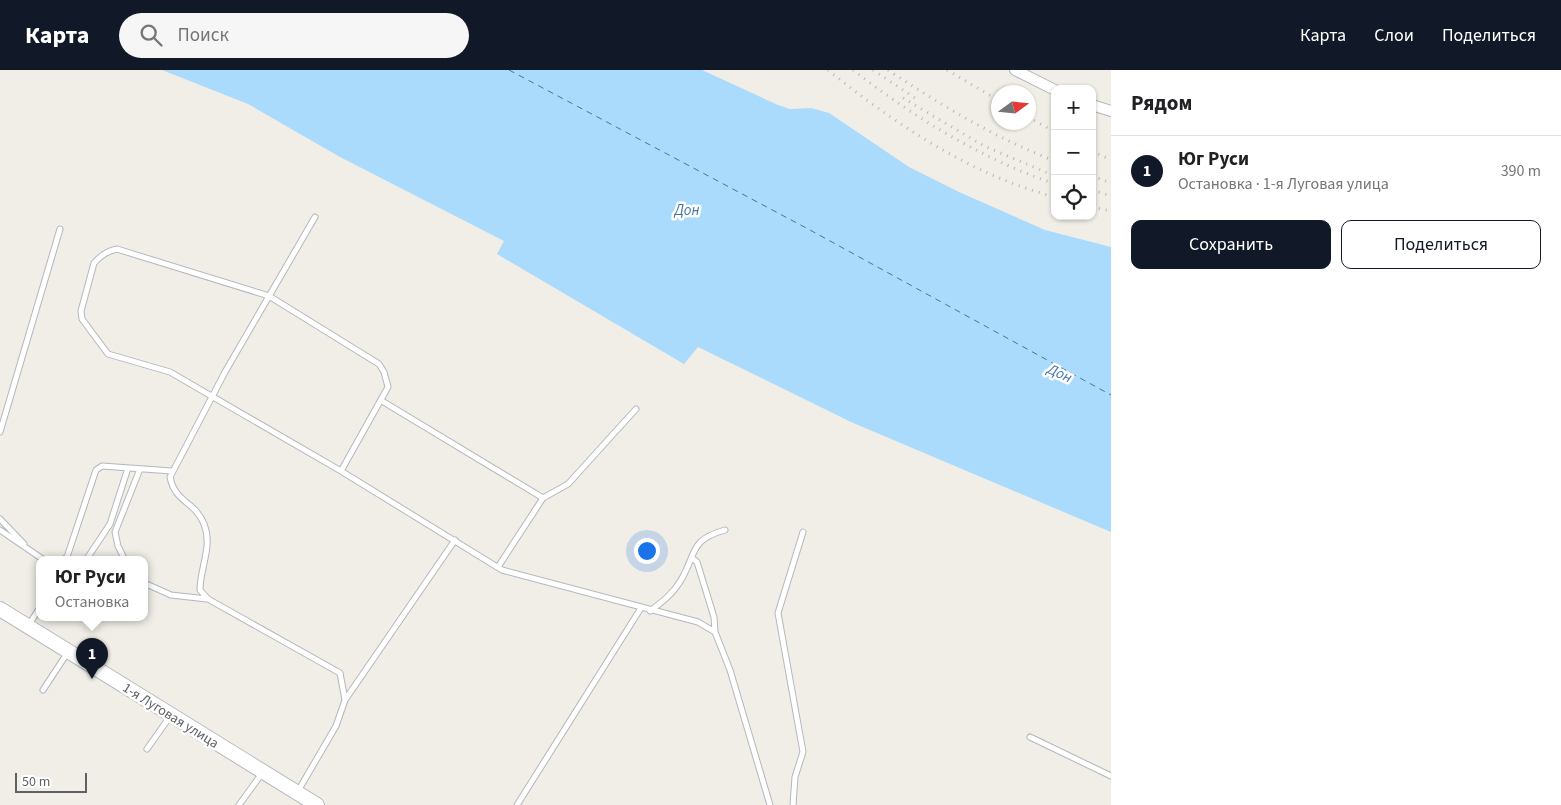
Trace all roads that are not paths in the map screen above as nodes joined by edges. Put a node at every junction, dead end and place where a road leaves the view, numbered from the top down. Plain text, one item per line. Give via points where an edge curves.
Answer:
1 (1015, 70) edge
2 (1051, 88) edge
3 (1096, 106) edge
4 (1111, 112) edge
5 (315, 217) dead end
6 (60, 229) dead end
7 (269, 296) junction
8 (213, 396) junction
9 (382, 401) junction
10 (636, 409) dead end
11 (2, 418) edge
12 (0, 432) edge
13 (128, 468) junction
14 (140, 469) junction
15 (172, 471) junction
16 (341, 471) junction
17 (543, 498) junction
18 (0, 519) edge
19 (0, 530) edge
20 (725, 530) dead end
21 (803, 532) dead end
22 (455, 540) junction
23 (35, 555) joint
24 (67, 556) edge
25 (89, 556) edge
26 (123, 556) edge
27 (692, 558) junction
28 (498, 567) junction
29 (148, 585) edge
30 (208, 599) junction
31 (641, 608) junction
32 (0, 609) edge
33 (650, 611) junction
34 (36, 614) edge
35 (27, 626) junction
36 (715, 632) junction
37 (68, 651) junction
38 (43, 690) dead end
39 (345, 700) junction
40 (171, 714) junction
41 (1030, 737) dead end
42 (147, 749) dead end
43 (263, 771) junction
44 (1111, 776) edge
45 (298, 792) junction
46 (239, 805) edge
47 (317, 805) edge
48 (517, 805) edge
49 (770, 805) edge
50 (793, 805) edge

1 - 2 street
3 - 4 street
5 - 7 lane
6 - 11 lane
7 - 8 lane
7 - 8 lane via 117,249 108,251 94,263 81,311 82,318 102,348 108,354 170,372
7 - 9 lane via 379,364 388,387
8 - 15 lane
8 - 16 lane
9 - 16 lane
9 - 17 lane
10 - 17 lane via 568,484
11 - 12 lane
13 - 14 lane
13 - 24 lane via 102,466 96,470
13 - 25 lane via 110,524
14 - 15 lane
14 - 26 lane via 115,532
15 - 30 lane via 173,491 194,508 204,522 208,539 200,590
16 - 22 lane
17 - 28 lane
18 - 23 lane
19 - 23 lane
20 - 27 lane via 709,534 698,544
21 - 50 lane via 778,613 803,752 794,777
22 - 28 lane
22 - 39 lane
27 - 33 lane via 676,588
27 - 36 lane via 697,562 714,617
28 - 31 lane
29 - 30 lane via 171,595
30 - 39 lane via 340,673
31 - 33 lane
31 - 48 lane
32 - 35 main road, 1-я Луговая улица
33 - 36 lane via 698,622
34 - 35 lane
35 - 37 main road, 1-я Луговая улица
36 - 49 lane via 730,670
37 - 38 lane
37 - 40 main road, 1-я Луговая улица
39 - 45 lane via 336,726
40 - 42 lane
40 - 43 main road, 1-я Луговая улица
41 - 44 lane
43 - 45 main road, 1-я Луговая улица
43 - 46 lane
45 - 47 main road, 1-я Луговая улица

